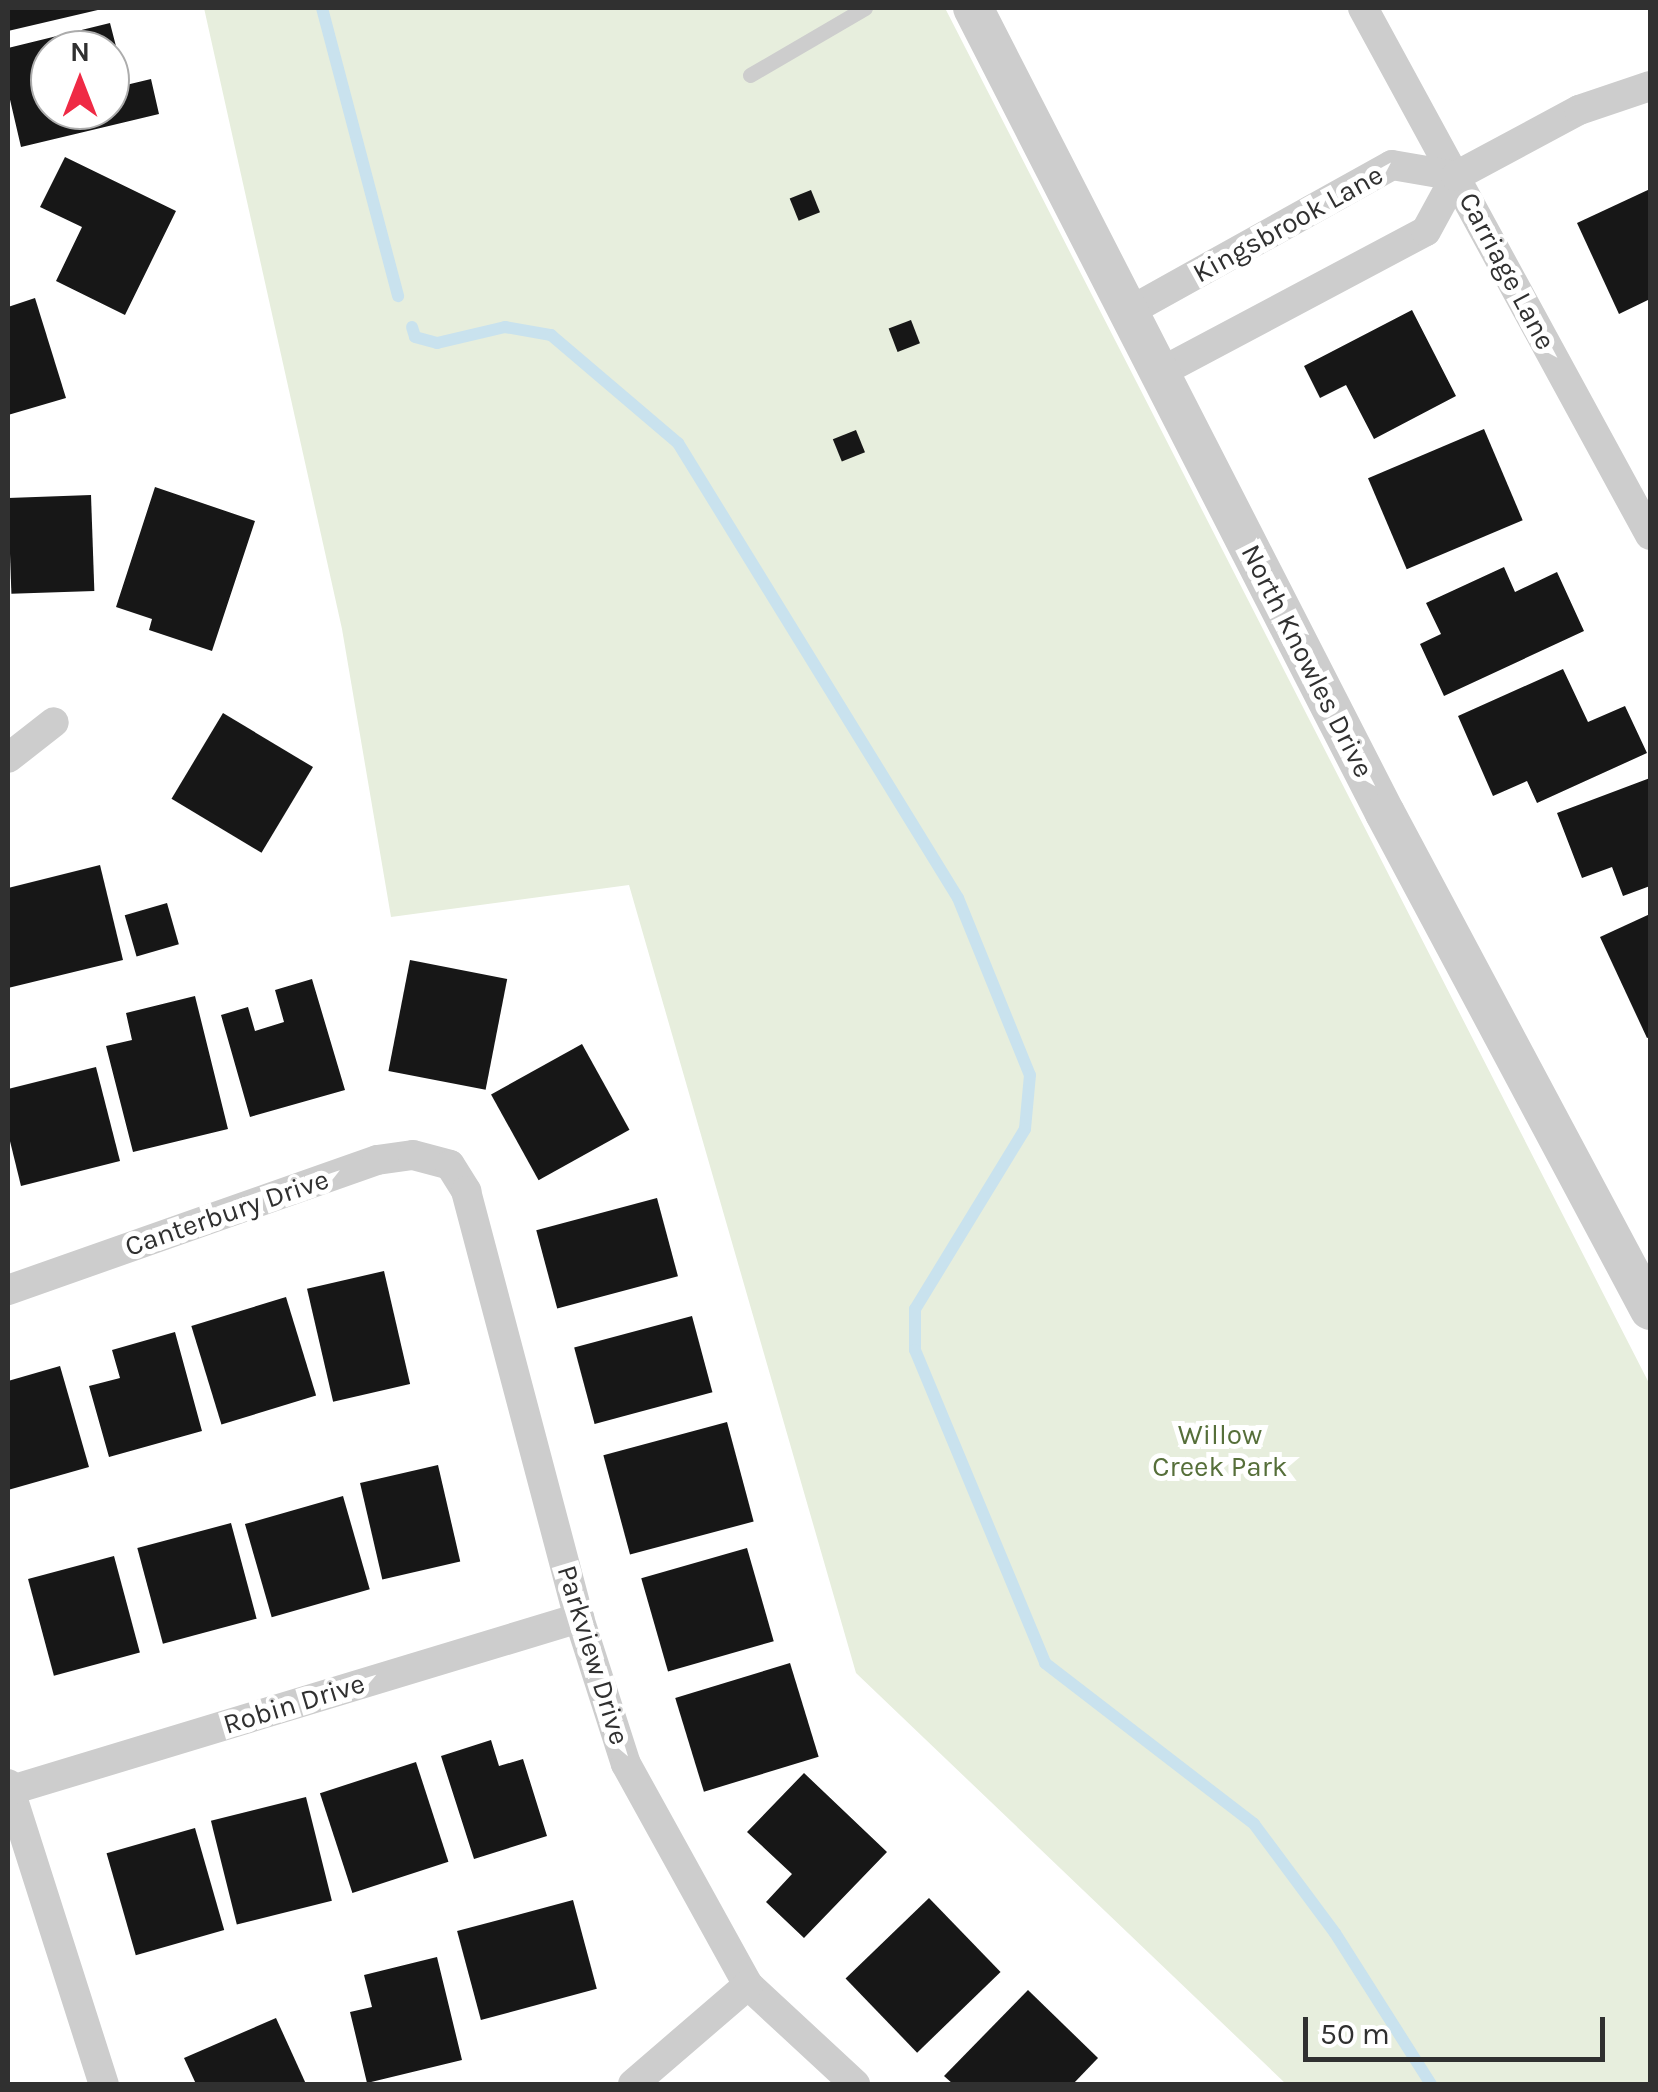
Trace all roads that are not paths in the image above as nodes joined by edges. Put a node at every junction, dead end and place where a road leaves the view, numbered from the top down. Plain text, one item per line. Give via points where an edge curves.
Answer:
1 (865, 8) edge
2 (973, 8) edge
3 (1364, 8) edge
4 (750, 74) dead end
5 (1650, 86) edge
6 (1456, 176) junction
7 (1128, 312) junction
8 (1159, 373) junction
9 (1650, 536) edge
10 (54, 722) dead end
11 (8, 758) edge
12 (450, 1165) joint
13 (8, 1290) edge
14 (1650, 1310) edge
15 (579, 1618) junction
16 (8, 1789) edge
17 (748, 1985) junction
18 (104, 2084) edge
19 (632, 2084) edge
20 (855, 2084) edge

1 - 4 lane
2 - 7 street, North Knowles Drive
3 - 6 street, Carriage Lane
5 - 6 street via 1579,110
6 - 7 street, Kingsbrook Lane via 1392,166
6 - 8 street via 1426,231
6 - 9 street, Carriage Lane
7 - 8 street, North Knowles Drive
8 - 14 street, North Knowles Drive
10 - 11 street
12 - 13 street, Canterbury Drive via 413,1155 377,1160
12 - 15 street, Parkview Drive via 466,1190
15 - 16 street, Robin Drive
15 - 17 street, Parkview Drive via 626,1764
16 - 18 street
17 - 19 street
17 - 20 street, Parkview Drive

